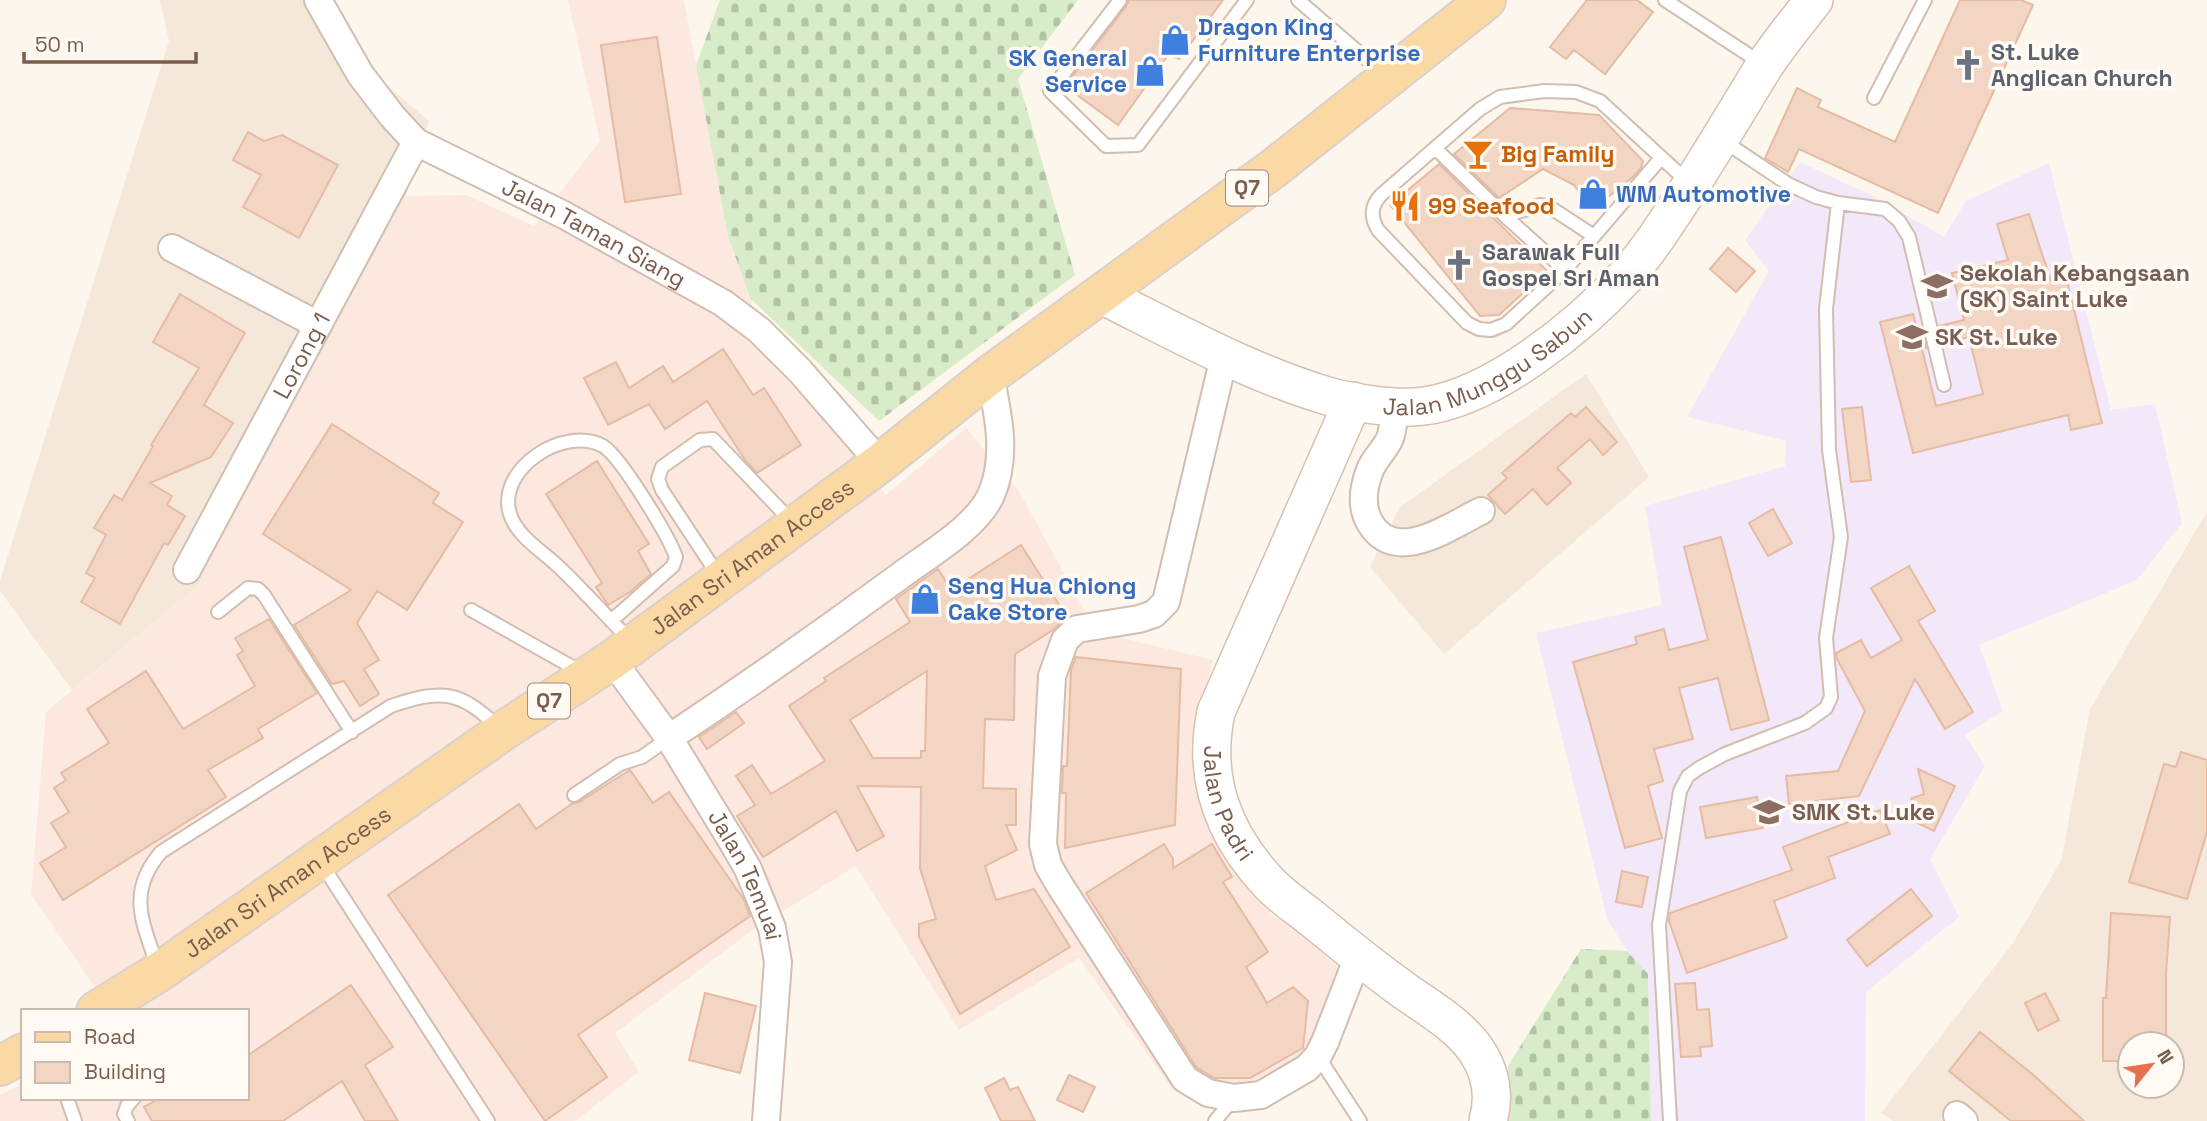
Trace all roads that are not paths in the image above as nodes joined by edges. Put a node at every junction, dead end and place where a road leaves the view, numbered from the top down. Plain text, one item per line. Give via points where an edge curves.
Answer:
1 (318, 0) edge
2 (1120, 0) edge
3 (1247, 0) edge
4 (1486, 0) edge
5 (1665, 0) edge
6 (1814, 0) edge
7 (1925, 0) edge
8 (1303, 1) edge
9 (1765, 66) junction
10 (1388, 78) junction
11 (1874, 98) dead end
12 (1721, 139) junction
13 (416, 142) junction
14 (1435, 148) junction
15 (1661, 158) junction
16 (1691, 185) junction
17 (1838, 203) junction
18 (1504, 216) junction
19 (1594, 236) junction
20 (172, 248) dead end
21 (1564, 270) junction
22 (1102, 295) junction
23 (318, 325) junction
24 (1224, 357) junction
25 (990, 375) junction
26 (1944, 385) dead end
27 (1353, 401) junction
28 (1395, 406) junction
29 (880, 463) junction
30 (1481, 511) dead end
31 (794, 524) junction
32 (187, 570) dead end
33 (721, 579) junction
34 (471, 610) dead end
35 (218, 612) dead end
36 (611, 650) junction
37 (352, 732) junction
38 (503, 732) junction
39 (669, 738) junction
40 (574, 795) dead end
41 (319, 860) junction
42 (1358, 957) junction
43 (159, 972) junction
44 (99, 1009) edge
45 (21, 1054) edge
46 (1318, 1056) junction
47 (0, 1066) edge
48 (1234, 1098) junction
49 (68, 1100) edge
50 (132, 1100) edge
51 (75, 1121) edge
52 (128, 1121) edge
53 (488, 1121) edge
54 (766, 1121) edge
55 (1215, 1121) edge
56 (1360, 1121) edge
57 (1488, 1121) edge
58 (1671, 1121) edge

1 - 13 street, Jalan Taman Siang via 360,74
2 - 3 lane via 1050,91 1106,146 1138,145
4 - 10 main road, Q7
5 - 9 lane
6 - 9 street, Jalan Munggu Sabun
7 - 11 lane
8 - 10 lane
9 - 12 street, Jalan Munggu Sabun
10 - 22 main road, Jalan Sri Aman Access / Q7
12 - 16 street, Jalan Munggu Sabun
12 - 17 lane via 1788,184
13 - 23 street, Lorong 1
13 - 29 street, Jalan Taman Siang via 564,215 723,303 759,330 800,371
14 - 15 lane via 1500,97 1576,92 1600,101
14 - 18 lane
14 - 21 lane via 1381,195 1372,210 1373,221 1467,323 1491,330 1506,324
15 - 16 lane
15 - 19 lane
16 - 28 street, Jalan Munggu Sabun via 1627,275 1536,357 1451,400
17 - 26 lane via 1885,209 1904,227
17 - 58 lane via 1826,309 1829,450 1840,537 1826,638 1830,697 1826,708 1805,723 1699,768 1680,791 1658,925
18 - 19 lane via 1548,206
18 - 21 lane
19 - 21 lane
20 - 23 street
22 - 24 street, Jalan Munggu Sabun
22 - 25 main road, Jalan Sri Aman Access / Q7
23 - 32 street, Lorong 1
24 - 27 street, Jalan Munggu Sabun
24 - 48 street via 1166,601 1154,614 1077,629 1065,640 1052,676 1043,834 1048,865 1059,884 1185,1079 1208,1093
25 - 29 main road, Jalan Sri Aman Access / Q7
25 - 39 street via 1002,435 991,495 978,515 791,657
27 - 28 street, Jalan Munggu Sabun
27 - 42 street, Jalan Padri via 1216,712 1211,757 1217,799 1243,851 1270,884
28 - 30 street via 1389,440 1370,468 1362,501 1374,529 1393,541 1417,541
29 - 31 main road, Jalan Sri Aman Access / Q7
31 - 33 main road, Jalan Sri Aman Access / Q7
31 - 33 lane via 713,439 700,440 662,467 658,479 662,490
33 - 36 main road, Jalan Sri Aman Access / Q7
34 - 36 lane
35 - 37 lane via 248,588 264,594
36 - 36 lane via 676,557 627,473 605,447 570,441 550,447 518,472 507,500 510,516 559,567
36 - 38 main road, Jalan Sri Aman Access / Q7
36 - 39 street, Jalan Temuai
37 - 38 lane via 391,706 431,694 475,705
37 - 43 lane via 161,852 148,867 138,901
38 - 41 main road, Jalan Sri Aman Access / Q7
39 - 40 lane
39 - 54 street, Jalan Temuai via 748,869 772,928 778,962
41 - 43 main road, Jalan Sri Aman Access / Q7
41 - 53 lane
42 - 46 street
42 - 57 street, Jalan Padri via 1465,1037 1486,1069 1491,1086
43 - 44 main road, Jalan Sri Aman Access / Q7
45 - 47 main road
46 - 48 street via 1307,1068 1261,1095
46 - 56 lane
48 - 55 lane
49 - 51 lane
50 - 52 lane via 124,1114

